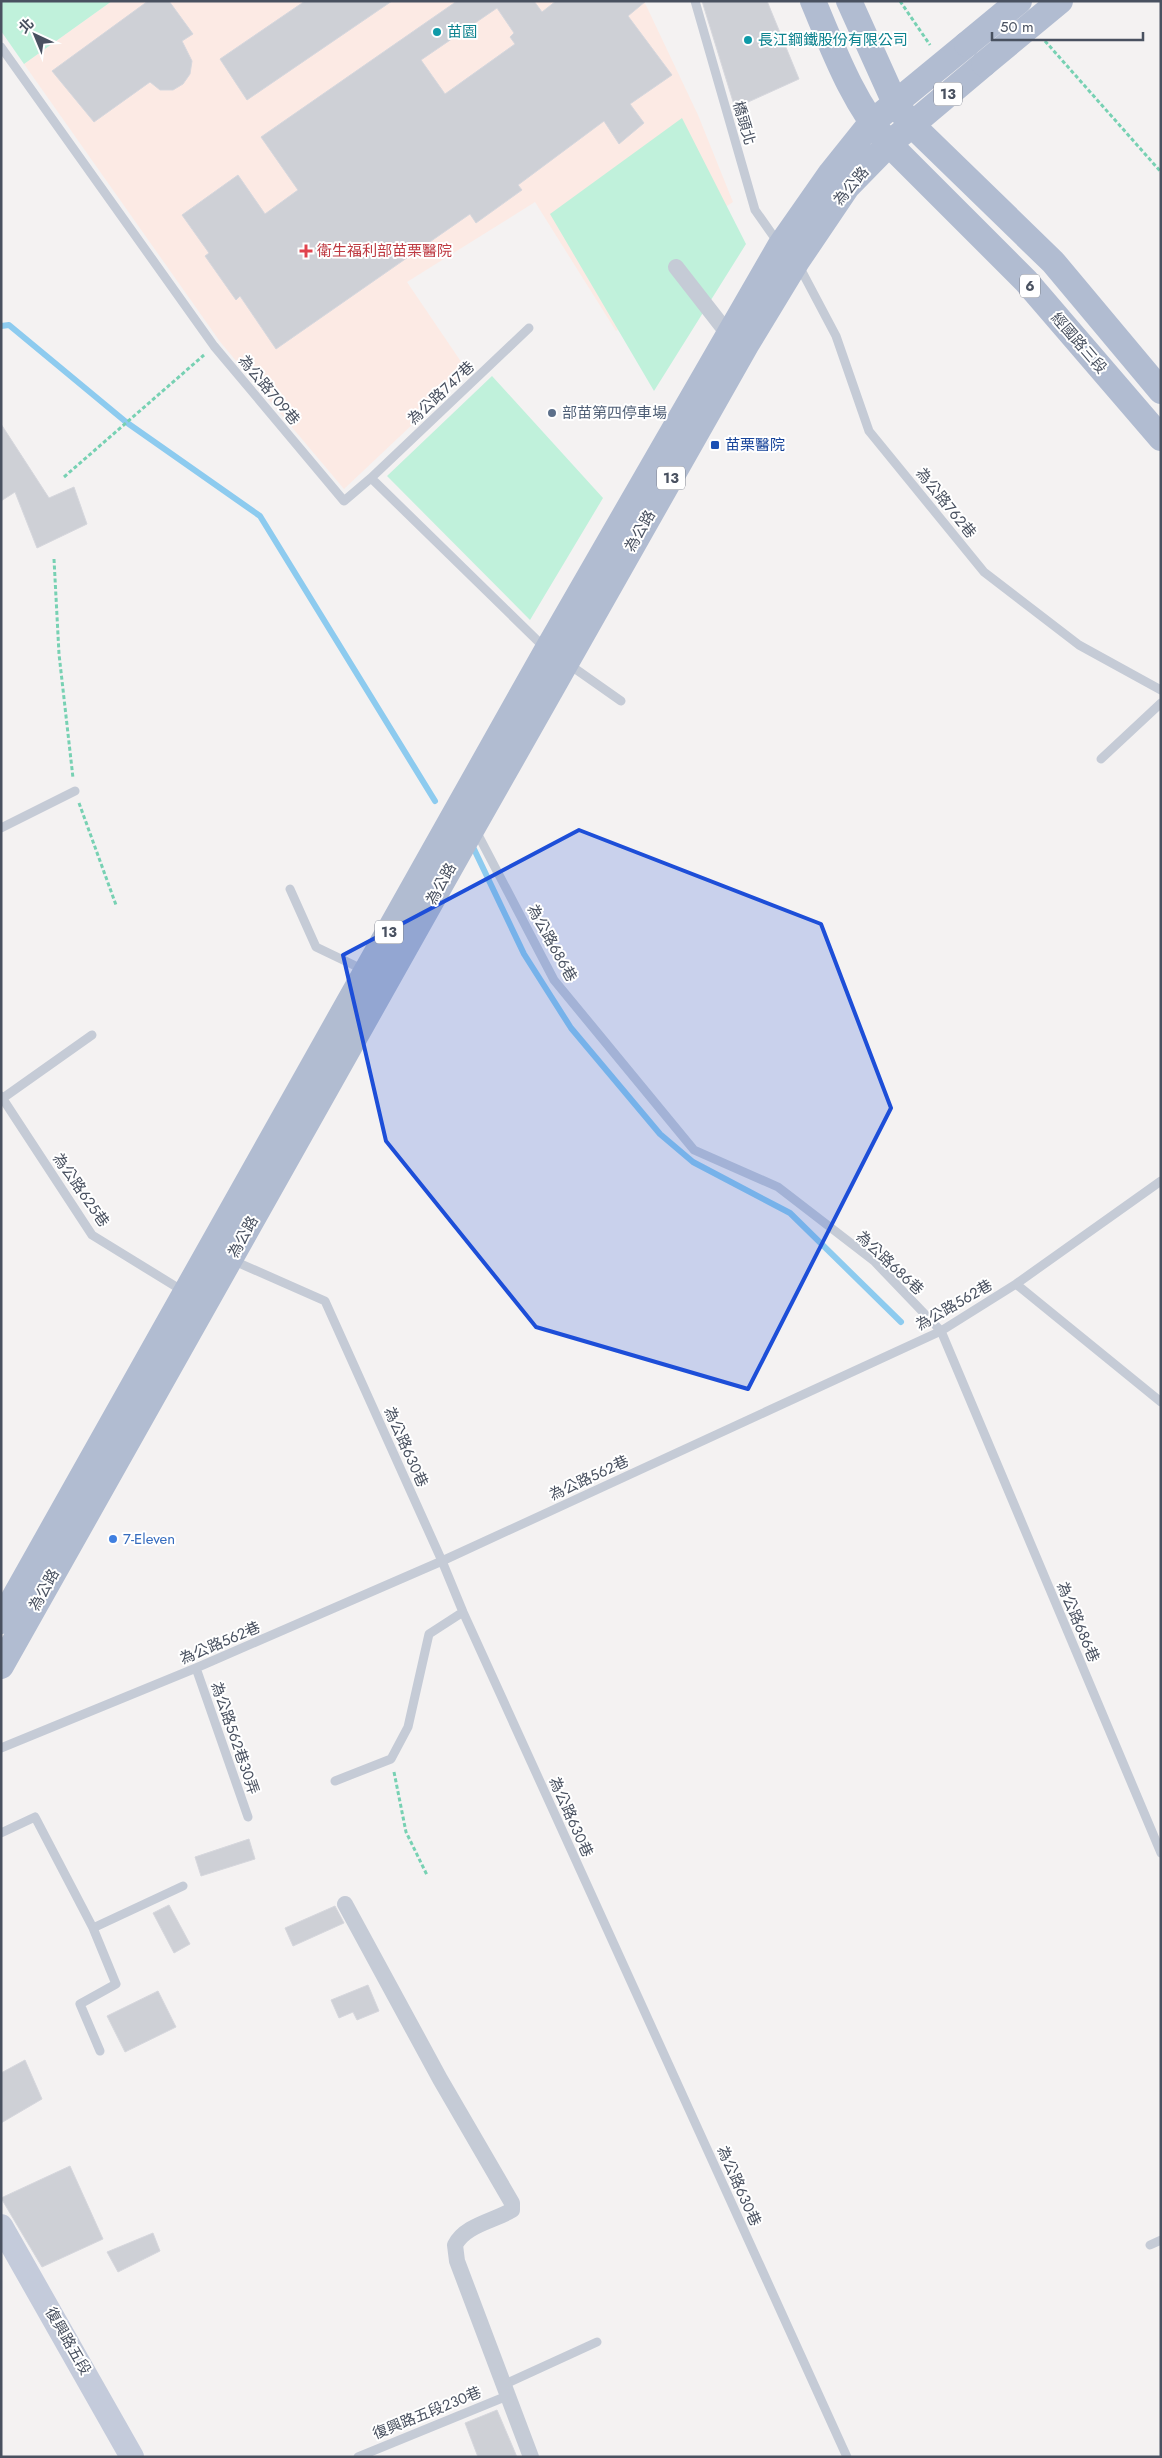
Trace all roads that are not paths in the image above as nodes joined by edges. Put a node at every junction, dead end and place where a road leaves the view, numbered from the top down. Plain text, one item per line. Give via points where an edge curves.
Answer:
1 (694, 1) edge
2 (813, 1) edge
3 (849, 1) edge
4 (1019, 1) edge
5 (1060, 1) edge
6 (1, 46) edge
7 (894, 103) junction
8 (870, 123) junction
9 (911, 124) junction
10 (889, 144) junction
11 (789, 253) junction
12 (676, 267) dead end
13 (529, 328) dead end
14 (738, 340) junction
15 (1161, 391) edge
16 (1161, 438) edge
17 (371, 478) junction
18 (556, 656) junction
19 (1161, 690) edge
20 (621, 701) dead end
21 (1161, 703) edge
22 (1101, 759) dead end
23 (74, 791) road end
24 (464, 819) junction
25 (1, 828) edge
26 (290, 889) dead end
27 (367, 971) junction
28 (92, 1035) dead end
29 (2, 1097) edge
30 (1161, 1181) edge
31 (221, 1254) junction
32 (1016, 1284) junction
33 (195, 1298) junction
34 (941, 1331) junction
35 (1161, 1402) edge
36 (442, 1561) junction
37 (463, 1612) junction
38 (1, 1621) edge
39 (1, 1666) edge
40 (196, 1668) junction
41 (1, 1748) edge
42 (335, 1781) dead end
43 (248, 1817) dead end
44 (1, 1833) edge
45 (1161, 1853) edge
46 (183, 1886) dead end
47 (345, 1904) dead end
48 (93, 1928) junction
49 (100, 2051) dead end
50 (1, 2226) edge
51 (1161, 2240) edge
52 (1150, 2244) dead end
53 (596, 2342) dead end
54 (505, 2391) junction
55 (132, 2457) edge
56 (358, 2457) edge
57 (531, 2457) edge
58 (847, 2457) edge

1 - 11 lane, 橋頭北 via 756,210
2 - 8 main road, 6
3 - 7 main road, 6
4 - 7 main road, 13, bridge
5 - 9 main road, 13, bridge
6 - 17 lane, 為公路709巷 via 214,346 344,501
7 - 8 main road, 為公路 / 13
7 - 9 main road, 6
8 - 10 main road, 6
8 - 11 main road, 為公路 / 13 via 830,173
9 - 10 main road, 為公路 / 13
9 - 15 main road, 經國路三段 / 6 via 1053,262
10 - 11 main road, 為公路 / 13
10 - 16 main road, 經國路三段 / 6 via 1026,282
11 - 14 main road, 為公路 / 13
11 - 19 lane, 為公路762巷 via 836,336 869,431 984,572 1079,645
12 - 14 street
13 - 17 lane, 為公路747巷
14 - 18 main road, 為公路 / 13
17 - 18 lane
18 - 20 lane
18 - 24 main road, 為公路 / 13
21 - 22 lane
23 - 25 lane
24 - 27 main road, 為公路 / 13
24 - 31 main road, 為公路 / 13
24 - 34 lane, 為公路686巷 via 481,838 554,980 694,1150 778,1186 874,1261
26 - 27 lane via 316,947
27 - 31 main road, 為公路 / 13
28 - 29 lane
29 - 33 lane, 為公路625巷 via 92,1235
30 - 32 lane, 為公路562巷
31 - 33 main road, 為公路 / 13
31 - 36 lane, 為公路630巷 via 325,1301
32 - 34 lane, 為公路562巷
32 - 35 lane
33 - 38 main road, 為公路 / 13
33 - 39 main road, 為公路 / 13
34 - 36 lane, 為公路562巷
34 - 45 lane, 為公路686巷
36 - 37 lane, 為公路630巷
36 - 40 lane, 為公路562巷
37 - 42 lane via 429,1634 408,1727 391,1759
37 - 58 lane, 為公路630巷
40 - 41 lane, 為公路562巷
40 - 43 lane, 為公路562巷30弄
44 - 48 lane via 35,1817
46 - 48 lane
47 - 54 street via 512,2203 512,2210 498,2219 469,2229 455,2244 456,2261
48 - 49 lane via 116,1984 80,2004
50 - 55 street, 復興路五段
51 - 52 lane
53 - 54 lane, 復興路五段230巷
54 - 56 lane, 復興路五段230巷
54 - 57 street

